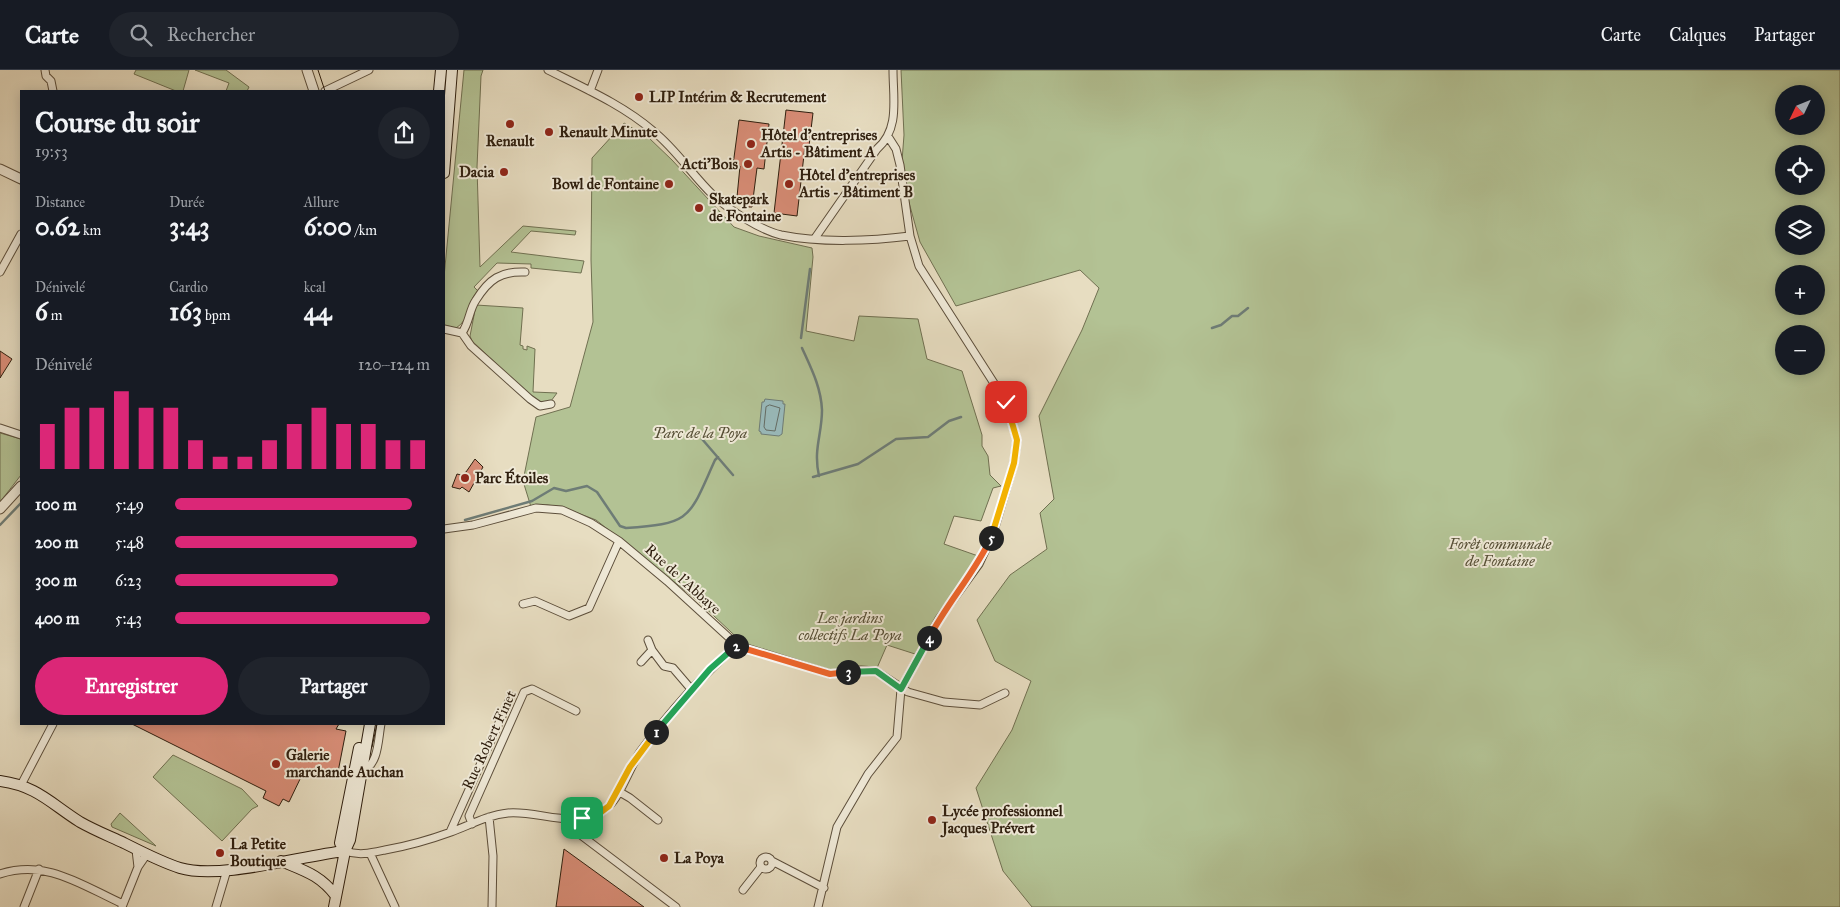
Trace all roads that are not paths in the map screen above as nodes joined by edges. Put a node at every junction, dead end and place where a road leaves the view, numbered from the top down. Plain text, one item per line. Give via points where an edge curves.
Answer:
1 (45, 70) edge
2 (307, 70) edge
3 (369, 70) edge
4 (440, 70) edge
5 (452, 70) edge
6 (458, 70) edge
7 (548, 70) edge
8 (598, 70) edge
9 (894, 70) edge
10 (52, 90) edge
11 (314, 90) edge
12 (327, 90) edge
13 (439, 90) edge
14 (450, 92) junction
15 (590, 92) junction
16 (889, 138) junction
17 (445, 160) edge
18 (0, 169) edge
19 (20, 179) edge
20 (20, 236) edge
21 (910, 236) junction
22 (815, 238) junction
23 (0, 271) edge
24 (525, 272) dead end
25 (445, 329) edge
26 (462, 332) junction
27 (551, 404) dead end
28 (0, 428) edge
29 (20, 435) edge
30 (20, 487) edge
31 (0, 508) edge
32 (445, 529) edge
33 (619, 542) junction
34 (523, 604) dead end
35 (648, 640) dead end
36 (737, 645) junction
37 (652, 650) junction
38 (641, 662) dead end
39 (691, 689) junction
40 (901, 689) junction
41 (1005, 692) dead end
42 (511, 696) dead end
43 (576, 711) dead end
44 (52, 725) edge
45 (364, 725) edge
46 (370, 725) edge
47 (381, 725) edge
48 (362, 771) junction
49 (0, 781) edge
50 (21, 785) junction
51 (618, 792) junction
52 (489, 817) junction
53 (573, 818) junction
54 (658, 820) dead end
55 (472, 824) junction
56 (450, 832) junction
57 (136, 850) junction
58 (344, 851) junction
59 (370, 853) junction
60 (147, 854) junction
61 (280, 861) junction
62 (138, 867) junction
63 (39, 869) junction
64 (226, 870) junction
65 (0, 874) edge
66 (824, 888) junction
67 (743, 890) dead end
68 (336, 896) junction
69 (122, 906) edge
70 (24, 907) edge
71 (216, 907) edge
72 (334, 907) edge
73 (395, 907) edge
74 (492, 907) edge
75 (676, 907) edge
76 (818, 907) edge

1 - 10 street
2 - 11 street
3 - 12 street
4 - 13 main road
5 - 14 main road
6 - 14 main road
7 - 15 street
8 - 15 street
9 - 16 street via 893,126
14 - 17 main road
15 - 22 street via 636,117 655,132 711,194 732,211 779,234
16 - 21 street via 900,165
16 - 22 street via 874,154
18 - 19 street
20 - 23 street
21 - 22 street via 890,239
21 - 40 street via 919,266 1006,402 1017,440 1014,463 993,534 979,564 939,619
24 - 26 street via 508,271 498,275 475,301 469,323
25 - 26 street
26 - 27 street via 472,346 530,399 540,406
28 - 29 street
30 - 31 street
32 - 33 street, Rue de l'Abbaye via 545,507 591,523
33 - 34 street via 589,608 568,616 534,601
33 - 36 street, Rue de l'Abbaye
35 - 37 street
36 - 39 street
36 - 40 street, Rue de l'Abbaye via 830,674 876,671
37 - 38 street
37 - 39 street via 664,666 673,668
39 - 51 street via 640,752
40 - 41 street, Rue de l'Abbaye via 944,702 975,706
40 - 66 street via 897,737 868,774 837,827
42 - 56 street, Rue Robert Finet
43 - 55 street, Rue Robert Finet via 532,689 524,692 469,816
44 - 50 street
45 - 58 main road via 340,843
46 - 48 main road
47 - 48 street via 374,759
48 - 58 main road via 350,840
49 - 50 main road
50 - 57 main road via 60,806 79,821
51 - 53 street via 601,812
51 - 54 street
52 - 53 street via 509,813
52 - 55 street
52 - 74 street via 493,856
53 - 75 street via 578,833
55 - 56 street
56 - 59 street via 414,845
57 - 60 main road
57 - 62 street
58 - 59 street via 356,855
58 - 61 main road
58 - 68 main road
59 - 73 street
60 - 62 street
60 - 64 main road via 181,868
61 - 64 main road
61 - 68 main road via 325,881
62 - 69 street
63 - 65 street via 18,868
63 - 69 street via 48,870
63 - 70 street
64 - 71 street
66 - 67 street via 769,858 763,858 761,867
66 - 76 street
68 - 72 main road

